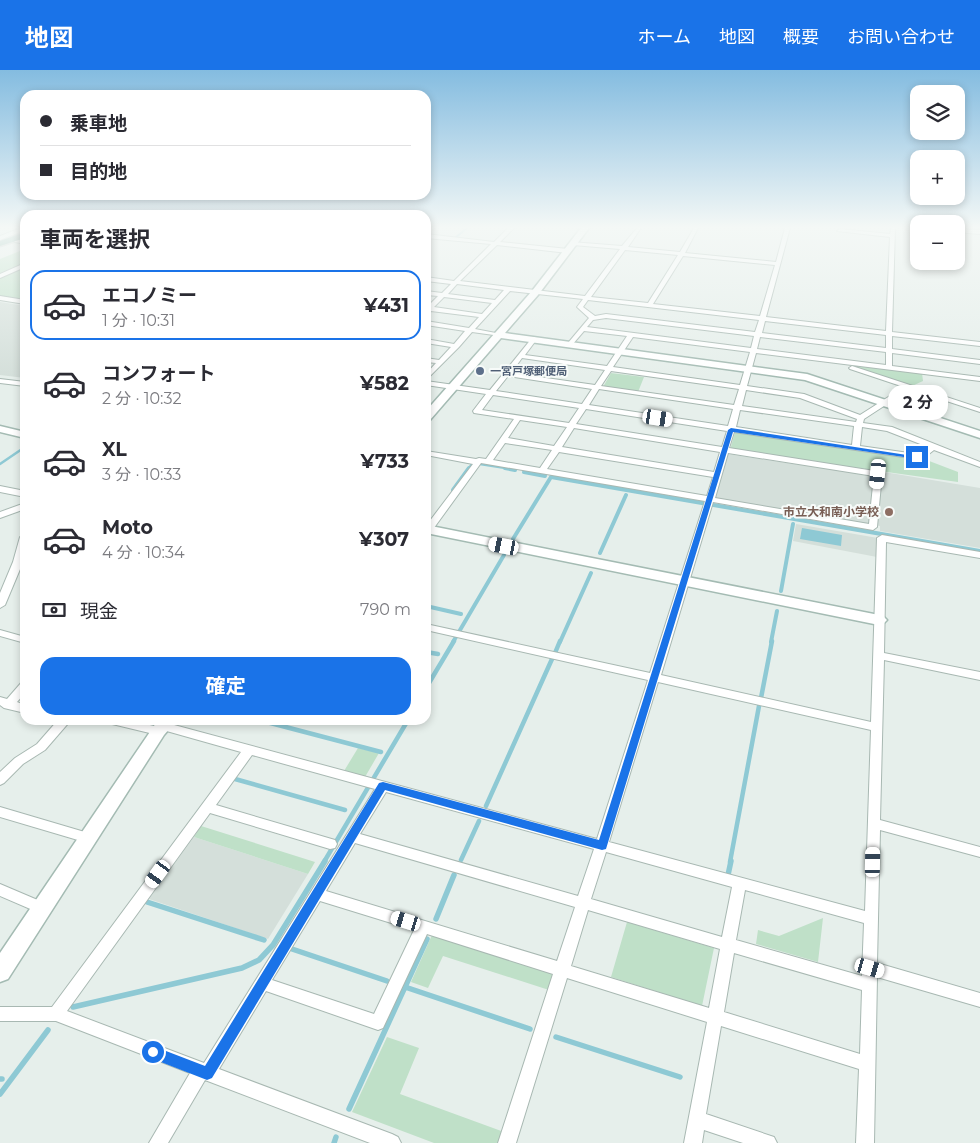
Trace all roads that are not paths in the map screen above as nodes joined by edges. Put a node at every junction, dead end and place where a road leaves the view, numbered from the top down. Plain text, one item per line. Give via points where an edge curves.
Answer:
1 (460, 278) edge
2 (546, 278) edge
3 (602, 278) edge
4 (667, 278) edge
5 (774, 278) edge
6 (891, 278) edge
7 (431, 280) edge
8 (455, 283) junction
9 (508, 289) junction
10 (535, 293) junction
11 (431, 294) edge
12 (443, 295) junction
13 (0, 298) edge
14 (587, 298) junction
15 (20, 301) edge
16 (496, 302) junction
17 (431, 306) edge
18 (650, 306) junction
19 (431, 310) edge
20 (484, 316) junction
21 (593, 318) junction
22 (762, 319) junction
23 (431, 324) edge
24 (584, 329) junction
25 (471, 330) junction
26 (498, 334) junction
27 (757, 334) junction
28 (889, 334) junction
29 (631, 335) junction
30 (534, 339) junction
31 (431, 342) edge
32 (570, 344) junction
33 (980, 344) edge
34 (457, 346) junction
35 (889, 350) junction
36 (754, 351) junction
37 (620, 352) junction
38 (520, 356) junction
39 (431, 361) edge
40 (441, 362) junction
41 (980, 362) edge
42 (852, 368) dead end
43 (889, 368) junction
44 (748, 369) junction
45 (608, 370) junction
46 (431, 373) edge
47 (506, 374) junction
48 (980, 379) edge
49 (0, 381) edge
50 (20, 383) edge
51 (431, 384) edge
52 (453, 387) junction
53 (909, 387) junction
54 (596, 388) junction
55 (743, 388) junction
56 (491, 393) junction
57 (885, 403) junction
58 (584, 407) junction
59 (737, 408) junction
60 (980, 410) edge
61 (431, 412) edge
62 (518, 418) junction
63 (859, 421) junction
64 (572, 427) junction
65 (0, 429) edge
66 (731, 430) junction
67 (20, 434) edge
68 (980, 435) edge
69 (503, 440) junction
70 (934, 446) junction
71 (856, 448) junction
72 (557, 449) junction
73 (723, 451) junction
74 (431, 454) edge
75 (488, 461) junction
76 (478, 462) junction
77 (980, 465) edge
78 (542, 471) junction
79 (716, 475) junction
80 (0, 488) edge
81 (20, 493) edge
82 (708, 503) junction
83 (20, 508) edge
84 (0, 515) edge
85 (431, 524) edge
86 (431, 530) edge
87 (20, 555) edge
88 (980, 555) edge
89 (684, 581) junction
90 (0, 605) edge
91 (879, 620) junction
92 (431, 628) edge
93 (0, 633) edge
94 (20, 639) edge
95 (878, 655) junction
96 (980, 676) edge
97 (654, 678) junction
98 (20, 690) edge
99 (4, 703) edge
100 (20, 708) edge
101 (61, 725) edge
102 (163, 726) edge
103 (876, 727) junction
104 (250, 750) junction
105 (0, 780) edge
106 (375, 784) junction
107 (208, 807) junction
108 (0, 812) edge
109 (874, 823) junction
110 (352, 837) junction
111 (88, 838) junction
112 (330, 844) dead end
113 (602, 846) junction
114 (980, 852) edge
115 (739, 883) junction
116 (0, 890) edge
117 (317, 894) junction
118 (584, 903) junction
119 (42, 908) junction
120 (871, 919) junction
121 (424, 927) junction
122 (728, 945) junction
123 (870, 968) junction
124 (562, 970) junction
125 (0, 972) edge
126 (262, 983) junction
127 (869, 986) junction
128 (980, 1000) edge
129 (0, 1014) edge
130 (56, 1014) junction
131 (715, 1017) junction
132 (867, 1064) junction
133 (204, 1072) junction
134 (697, 1119) junction
135 (158, 1143) edge
136 (392, 1143) edge
137 (507, 1143) edge
138 (693, 1143) edge
139 (768, 1143) edge
140 (865, 1143) edge

1 - 8 street
2 - 10 street
3 - 14 street
4 - 18 street
5 - 22 street
6 - 28 street
7 - 8 street
8 - 9 street
8 - 12 street
9 - 10 street
9 - 16 street
10 - 14 street
10 - 26 street
11 - 12 street
12 - 16 street
12 - 17 street
13 - 15 street
14 - 18 street
14 - 21 street via 580,309
16 - 20 street
18 - 22 street
19 - 20 street
20 - 25 street
21 - 24 street
21 - 27 street via 606,316
22 - 27 street
22 - 28 street
23 - 25 street
24 - 29 street
24 - 32 street
25 - 26 street
25 - 34 street
26 - 30 street
26 - 52 street
27 - 35 street
27 - 36 street
28 - 33 street
28 - 35 street
29 - 36 street
29 - 37 street
30 - 32 street
30 - 38 street
31 - 34 street
32 - 37 street
34 - 40 street
35 - 41 street
35 - 43 street
36 - 43 street
36 - 44 street
37 - 44 street
37 - 45 street
38 - 45 street
38 - 47 street
39 - 40 street
40 - 46 street
42 - 53 street
43 - 48 street
44 - 55 street
44 - 57 street via 818,380
45 - 54 street
45 - 55 street
47 - 54 street
47 - 56 street
49 - 50 street
51 - 52 street
52 - 56 street
52 - 61 street
53 - 57 street
53 - 60 street
54 - 58 street
54 - 59 street
55 - 59 street
55 - 63 street via 809,398
56 - 58 street
56 - 62 street via 477,411
57 - 63 street
57 - 68 street
58 - 64 street
58 - 66 street
59 - 63 street
59 - 66 street
62 - 64 street
62 - 69 street
63 - 70 street
63 - 71 street
64 - 72 street
64 - 73 street
65 - 67 street
66 - 71 street
66 - 73 street
69 - 72 street
69 - 75 street
70 - 71 street via 917,457
70 - 77 street
72 - 78 street
72 - 79 street
73 - 79 street
73 - 82 street via 878,474 873,527
74 - 76 street
75 - 76 street
75 - 78 street
76 - 85 street
78 - 82 street
79 - 82 street
80 - 81 street
82 - 89 street
83 - 84 street
86 - 89 street
87 - 90 street
88 - 91 street via 882,538
89 - 91 street
89 - 97 street
91 - 95 street
92 - 97 street
93 - 94 street
95 - 96 street
95 - 103 street
97 - 103 street
97 - 113 street
98 - 99 street
99 - 100 street
101 - 105 street via 41,747 19,761
102 - 104 street
102 - 111 street
103 - 109 street
104 - 106 street
104 - 107 street
106 - 110 street
106 - 113 street
107 - 112 street
107 - 130 street
108 - 111 street
109 - 114 street
109 - 120 street
110 - 117 street
110 - 118 street
111 - 119 street
113 - 115 street
113 - 118 street
115 - 120 street
115 - 122 street
116 - 119 street
117 - 121 street
117 - 126 street
118 - 122 street
118 - 124 street
119 - 125 street
120 - 123 street
121 - 124 street
121 - 126 street via 378,1022
122 - 127 street
122 - 131 street
123 - 127 street
123 - 128 street
124 - 131 street
124 - 137 street
126 - 133 street
127 - 132 street
129 - 130 street
130 - 133 street
131 - 132 street
131 - 134 street
132 - 140 street
133 - 135 street
133 - 136 street
134 - 138 street
134 - 139 street

